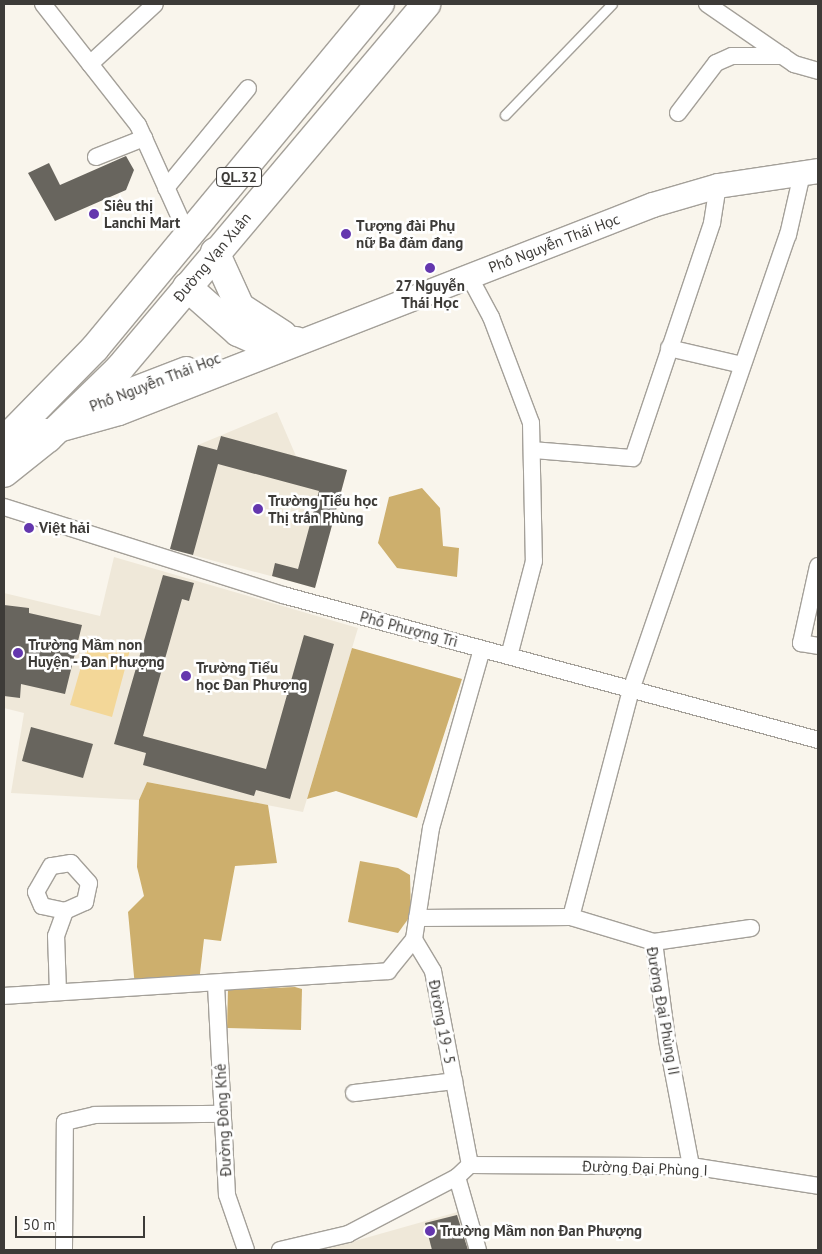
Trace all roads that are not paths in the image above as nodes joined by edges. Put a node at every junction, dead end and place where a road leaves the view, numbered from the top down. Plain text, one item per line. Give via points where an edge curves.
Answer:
1 (43, 4) edge
2 (155, 4) edge
3 (380, 4) edge
4 (426, 4) edge
5 (612, 4) edge
6 (707, 4) edge
7 (782, 56) junction
8 (90, 64) junction
9 (818, 71) edge
10 (248, 88) dead end
11 (678, 113) dead end
12 (506, 115) dead end
13 (144, 138) junction
14 (96, 157) dead end
15 (812, 174) edge
16 (718, 186) junction
17 (166, 188) junction
18 (189, 238) junction
19 (215, 252) junction
20 (469, 276) junction
21 (187, 288) junction
22 (296, 341) junction
23 (669, 348) junction
24 (742, 365) junction
25 (53, 393) junction
26 (86, 416) junction
27 (55, 431) junction
28 (10, 436) edge
29 (533, 450) junction
30 (4, 473) edge
31 (4, 507) edge
32 (818, 566) edge
33 (818, 646) edge
34 (482, 649) junction
35 (509, 656) junction
36 (631, 690) junction
37 (818, 740) edge
38 (65, 912) dead end
39 (571, 917) junction
40 (417, 918) junction
41 (751, 928) dead end
42 (414, 938) junction
43 (654, 942) junction
44 (216, 985) junction
45 (58, 992) junction
46 (4, 996) edge
47 (454, 1081) junction
48 (354, 1093) dead end
49 (222, 1114) junction
50 (470, 1166) junction
51 (692, 1166) junction
52 (457, 1177) junction
53 (818, 1186) edge
54 (64, 1250) edge
55 (246, 1250) edge
56 (280, 1250) edge
57 (478, 1250) edge

1 - 8 street
2 - 8 street
3 - 18 highway, Đường Vạn Xuân / QL.32
4 - 19 highway, Đường Vạn Xuân / QL.32
5 - 12 lane
6 - 7 street
7 - 9 street
7 - 11 street via 732,56 716,63
8 - 13 street
10 - 17 street
13 - 14 street
13 - 17 street
15 - 16 main road, Phố Nguyễn Thái Học / QL.32
15 - 24 street
16 - 20 main road, Phố Nguyễn Thái Học / QL.32 via 654,205
16 - 23 street via 712,223
17 - 18 street
18 - 25 highway, Đường Vạn Xuân / QL.32
19 - 21 highway, Đường Vạn Xuân / QL.32
19 - 22 highway via 240,307 257,322
20 - 22 main road, Phố Nguyễn Thái Học / QL.32
20 - 29 street via 531,423
21 - 22 highway via 238,332 254,339
21 - 26 highway, Đường Vạn Xuân / QL.32
22 - 26 main road, Phố Nguyễn Thái Học / QL.32
23 - 24 street
23 - 29 street via 632,458
24 - 36 street
25 - 26 highway
25 - 28 highway, Đường Vạn Xuân / QL.32
26 - 27 highway, Đường Vạn Xuân / QL.32
26 - 28 main road, Phố Nguyễn Thái Học / QL.32
27 - 28 main road
27 - 30 highway, Đường Vạn Xuân / QL.32
29 - 35 street via 534,562
31 - 34 street, Phố Phượng Trì via 283,595
32 - 33 street via 801,643
34 - 35 street, Phố Phượng Trì
34 - 40 street via 431,828
35 - 36 street, Phố Phượng Trì
36 - 37 street, Phố Phượng Trì
36 - 39 street
38 - 45 street via 56,936
39 - 40 street, Đường Đại Phùng II
39 - 43 street, Đường Đại Phùng II
40 - 42 street
41 - 43 street
42 - 44 street via 388,972
42 - 47 street, Đường 19 - 5 via 433,972
43 - 51 street, Đường Đại Phùng II via 667,1040
44 - 45 street
44 - 49 street, Đường Đông Khê
45 - 46 street
47 - 48 street
47 - 50 street, Đường 19 - 5
49 - 54 street via 94,1115 65,1122
49 - 55 street, Đường Đông Khê via 227,1195
50 - 51 street, Đường Đại Phùng I
50 - 52 street
51 - 53 street, Đường Đại Phùng I
52 - 56 street via 348,1234
52 - 57 street

